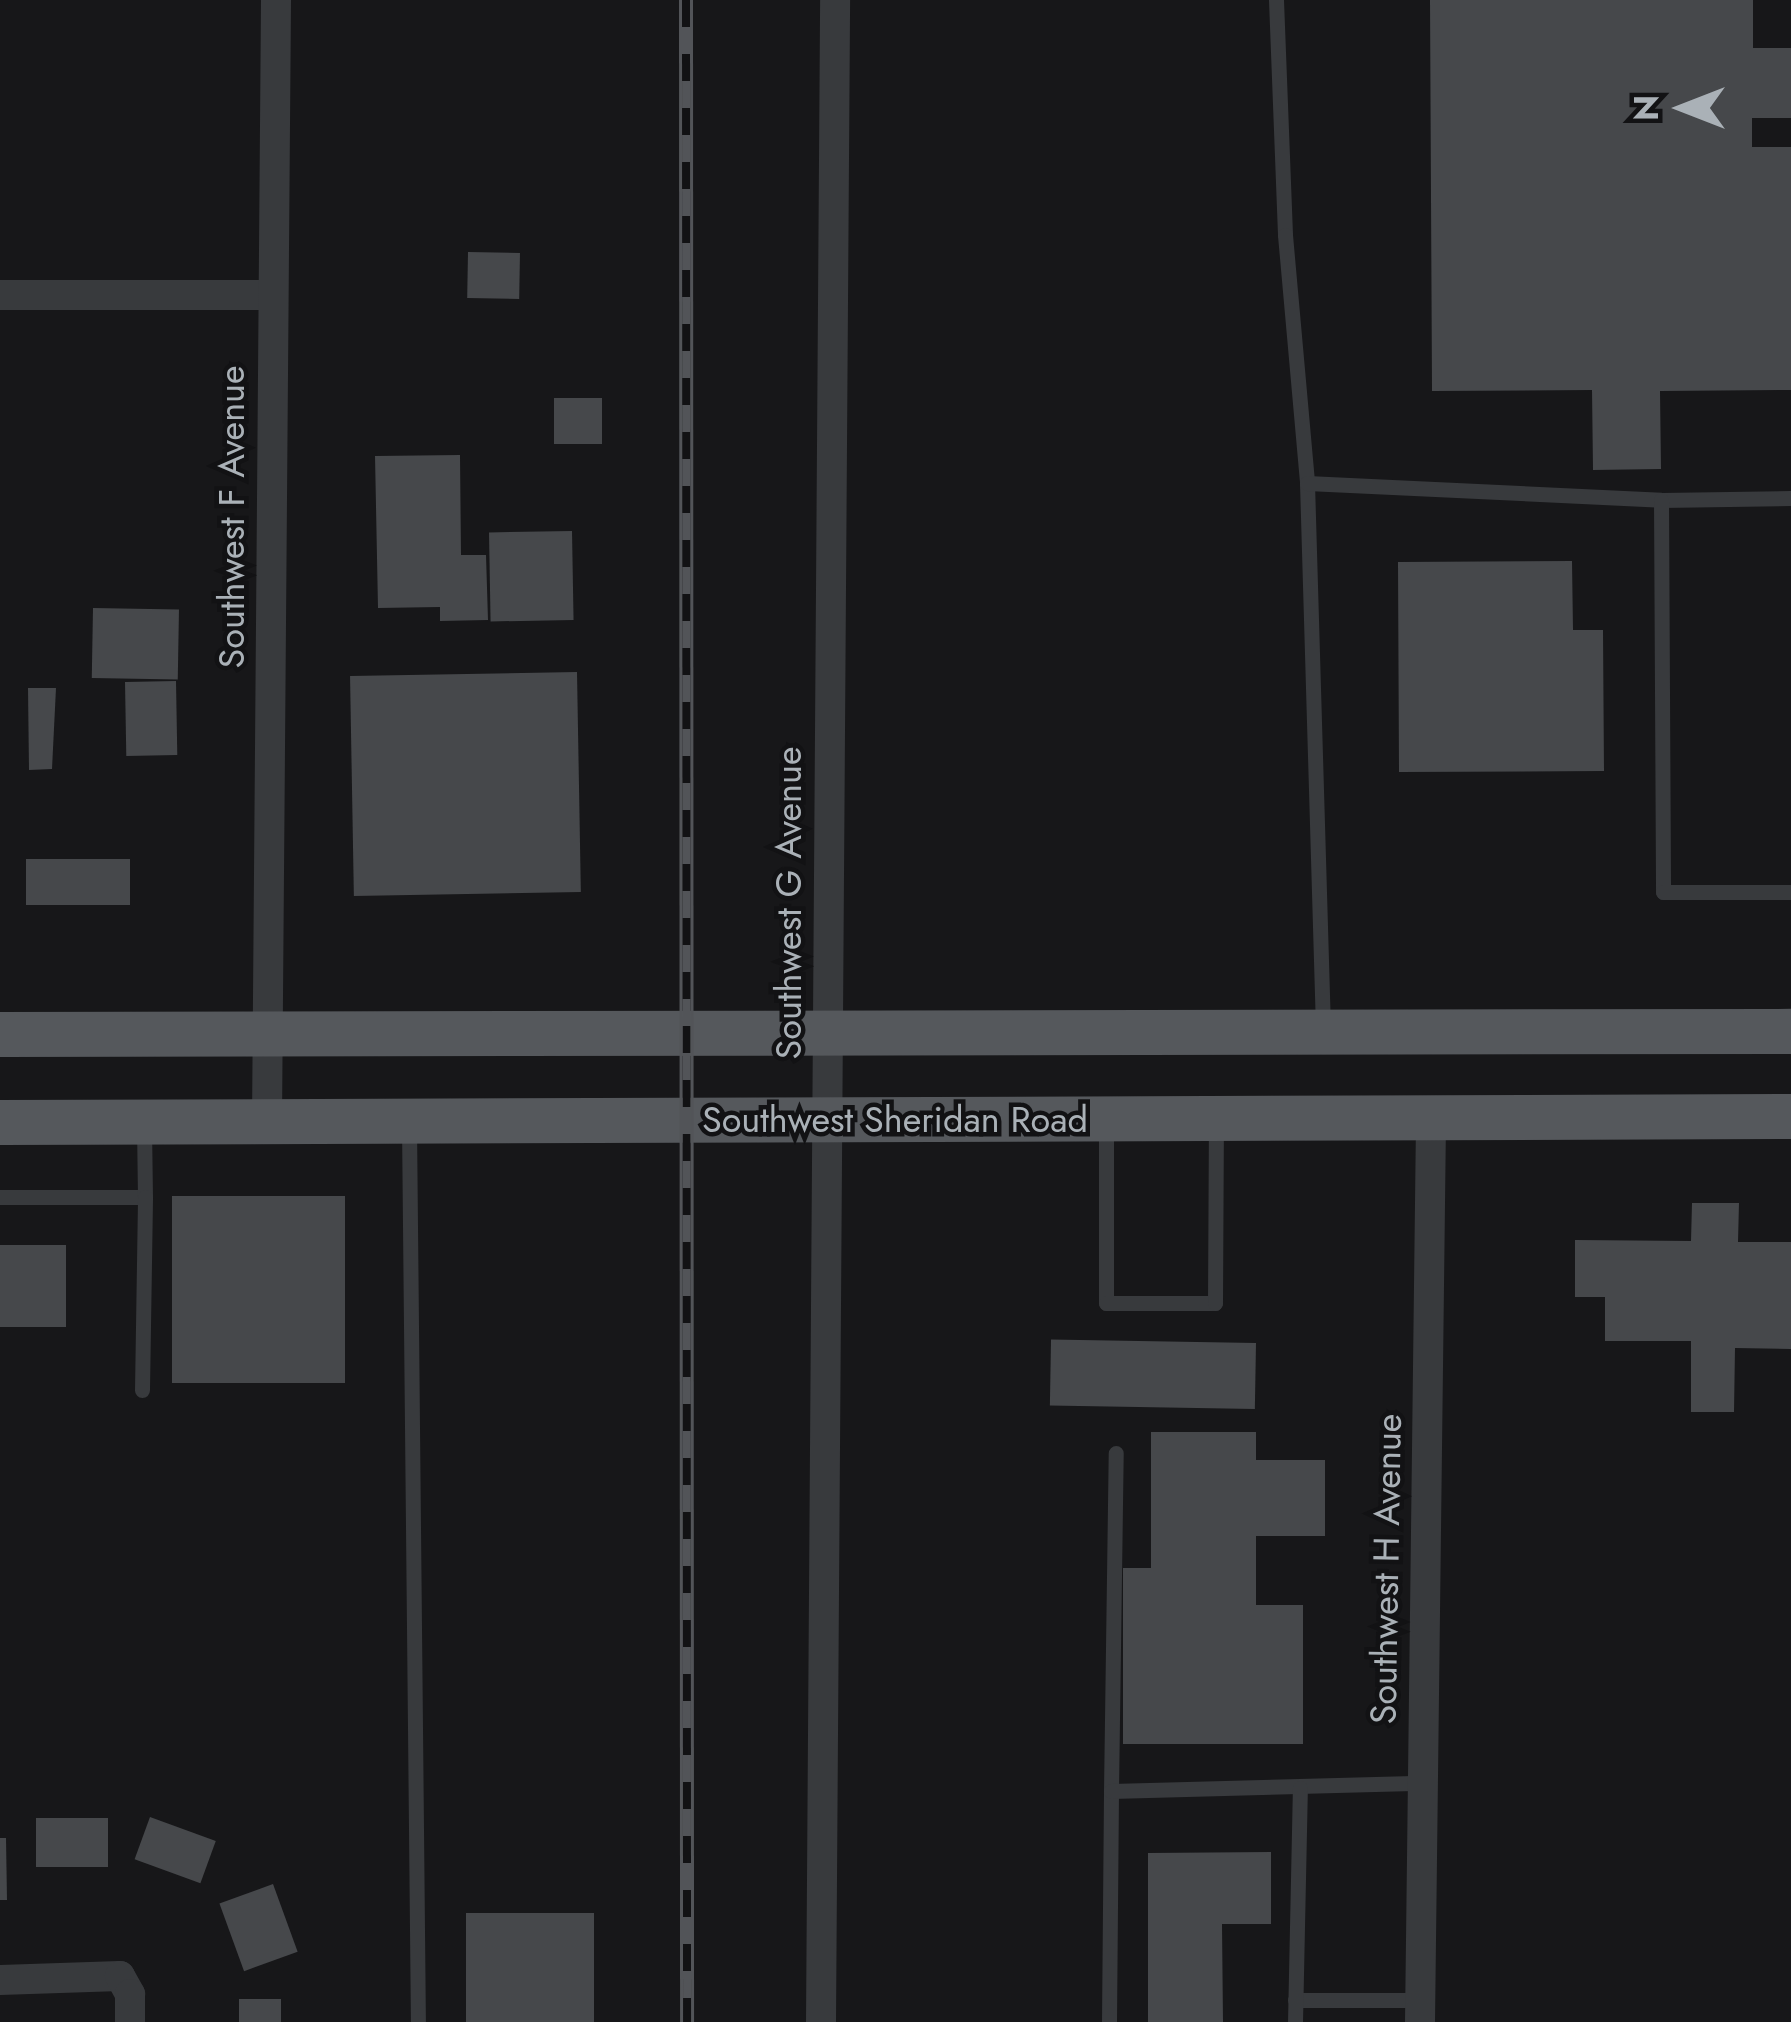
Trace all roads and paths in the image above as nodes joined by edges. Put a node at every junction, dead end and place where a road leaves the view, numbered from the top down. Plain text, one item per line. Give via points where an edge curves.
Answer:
1 (276, 0) edge
2 (835, 0) edge
3 (1276, 0) edge
4 (0, 295) edge
5 (273, 295) junction
6 (1307, 483) junction
7 (1791, 498) edge
8 (1661, 500) junction
9 (1791, 892) edge
10 (1791, 1031) edge
11 (1323, 1032) junction
12 (827, 1033) junction
13 (0, 1034) edge
14 (268, 1034) junction
15 (1791, 1116) edge
16 (1431, 1117) junction
17 (1216, 1118) junction
18 (1106, 1119) junction
19 (143, 1120) junction
20 (827, 1120) junction
21 (0, 1122) edge
22 (409, 1122) junction
23 (267, 1123) junction
24 (0, 1197) edge
25 (145, 1197) junction
26 (142, 1390) dead end
27 (1116, 1453) dead end
28 (1423, 1783) junction
29 (1300, 1788) junction
30 (1111, 1791) junction
31 (0, 1980) edge
32 (1295, 2000) junction
33 (1420, 2011) edge
34 (130, 2022) edge
35 (418, 2022) edge
36 (821, 2022) edge
37 (1109, 2022) edge
38 (1295, 2022) edge

1 - 5 street, Southwest F Avenue
2 - 12 street, Southwest G Avenue
3 - 6 lane via 1285,236
4 - 5 street
5 - 14 street, Southwest F Avenue
6 - 8 lane
6 - 11 lane
7 - 8 lane
8 - 9 lane via 1663,892
10 - 11 main road
11 - 12 main road
12 - 14 main road
12 - 20 street, Southwest G Avenue
13 - 14 main road
14 - 23 street, Southwest F Avenue
15 - 16 main road, Southwest Sheridan Road
16 - 17 main road, Southwest Sheridan Road
16 - 28 street, Southwest H Avenue
17 - 18 main road, Southwest Sheridan Road
17 - 18 lane via 1215,1304 1106,1303
18 - 20 main road, Southwest Sheridan Road
19 - 21 main road, Southwest Sheridan Road
19 - 23 main road, Southwest Sheridan Road
19 - 25 lane
20 - 22 main road, Southwest Sheridan Road
20 - 36 street, Southwest G Avenue
22 - 23 main road, Southwest Sheridan Road
22 - 35 lane
24 - 25 lane
25 - 26 lane
27 - 30 lane
28 - 29 lane
28 - 33 street, Southwest H Avenue
29 - 30 lane
29 - 32 lane
30 - 37 lane
31 - 34 street via 120,1976
32 - 33 lane
32 - 38 lane

